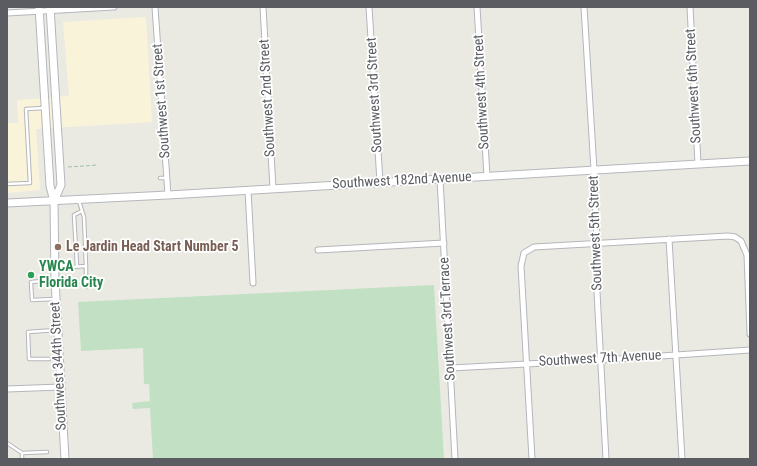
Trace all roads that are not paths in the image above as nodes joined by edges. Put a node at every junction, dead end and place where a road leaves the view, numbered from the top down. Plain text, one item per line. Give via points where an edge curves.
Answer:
1 (114, 7) edge
2 (156, 7) edge
3 (263, 7) edge
4 (370, 7) edge
5 (477, 7) edge
6 (584, 7) edge
7 (690, 7) edge
8 (39, 9) edge
9 (50, 9) edge
10 (7, 13) edge
11 (45, 108) junction
12 (750, 162) edge
13 (698, 164) junction
14 (594, 170) junction
15 (487, 176) junction
16 (160, 178) dead end
17 (166, 178) junction
18 (440, 179) junction
19 (380, 182) junction
20 (7, 184) edge
21 (274, 189) junction
22 (248, 190) junction
23 (168, 195) junction
24 (79, 199) junction
25 (54, 201) junction
26 (7, 203) edge
27 (82, 211) junction
28 (669, 239) junction
29 (444, 243) junction
30 (598, 243) junction
31 (318, 250) dead end
32 (77, 266) junction
33 (86, 266) junction
34 (54, 268) junction
35 (54, 280) junction
36 (253, 283) dead end
37 (86, 287) dead end
38 (55, 299) junction
39 (57, 330) junction
40 (750, 334) edge
41 (750, 350) edge
42 (676, 355) junction
43 (48, 358) dead end
44 (602, 360) junction
45 (526, 363) junction
46 (451, 368) junction
47 (61, 387) junction
48 (7, 390) edge
49 (7, 443) edge
50 (47, 452) dead end
51 (22, 453) junction
52 (22, 459) edge
53 (65, 459) edge
54 (455, 459) edge
55 (532, 459) edge
56 (606, 459) edge
57 (682, 459) edge

1 - 9 street
2 - 17 street, Southwest 1st Street
3 - 21 street, Southwest 2nd Street
4 - 19 street, Southwest 3rd Street
5 - 15 street, Southwest 4th Street
6 - 14 street, Southwest 5th Street
7 - 13 street, Southwest 6th Street
8 - 9 street
8 - 10 street
8 - 11 street, Southwest 344th Street
9 - 25 street, Southwest 344th Street via 61,186
11 - 20 lane via 26,109 30,183
11 - 25 street, Southwest 344th Street via 50,186
12 - 13 street, Southwest 182nd Avenue
13 - 14 street, Southwest 182nd Avenue
14 - 15 street, Southwest 182nd Avenue
14 - 30 street, Southwest 5th Street
15 - 18 street, Southwest 182nd Avenue
16 - 17 lane
17 - 23 street, Southwest 1st Street
18 - 19 street, Southwest 182nd Avenue
18 - 29 street, Southwest 3rd Terrace
19 - 21 street, Southwest 182nd Avenue
21 - 22 street, Southwest 182nd Avenue
22 - 23 street, Southwest 182nd Avenue
22 - 36 street
23 - 24 street, Southwest 182nd Avenue
24 - 25 street, Southwest 182nd Avenue
24 - 27 lane
25 - 26 street, Southwest 182nd Avenue
25 - 34 street, Southwest 344th Street
27 - 32 lane via 74,215
27 - 33 lane
28 - 30 street
28 - 40 street via 728,236 741,241 746,255
28 - 42 street
29 - 31 street
29 - 46 street, Southwest 3rd Terrace
30 - 44 street, Southwest 5th Street via 595,255
30 - 45 street via 534,247 524,254 521,266
32 - 33 lane
32 - 34 lane
33 - 37 lane
34 - 35 street, Southwest 344th Street
35 - 38 street, Southwest 344th Street
35 - 38 lane via 31,282 32,300
38 - 39 street, Southwest 344th Street
39 - 43 lane via 28,332 30,359
39 - 47 street, Southwest 344th Street
41 - 42 street, Southwest 7th Avenue
42 - 44 street, Southwest 7th Avenue
42 - 57 street
44 - 45 street, Southwest 7th Avenue
44 - 56 street, Southwest 5th Street
45 - 46 street, Southwest 7th Avenue
45 - 55 street
46 - 54 street, Southwest 3rd Terrace
47 - 48 street
47 - 53 street, Southwest 344th Street
49 - 51 lane
50 - 51 lane
51 - 52 lane

